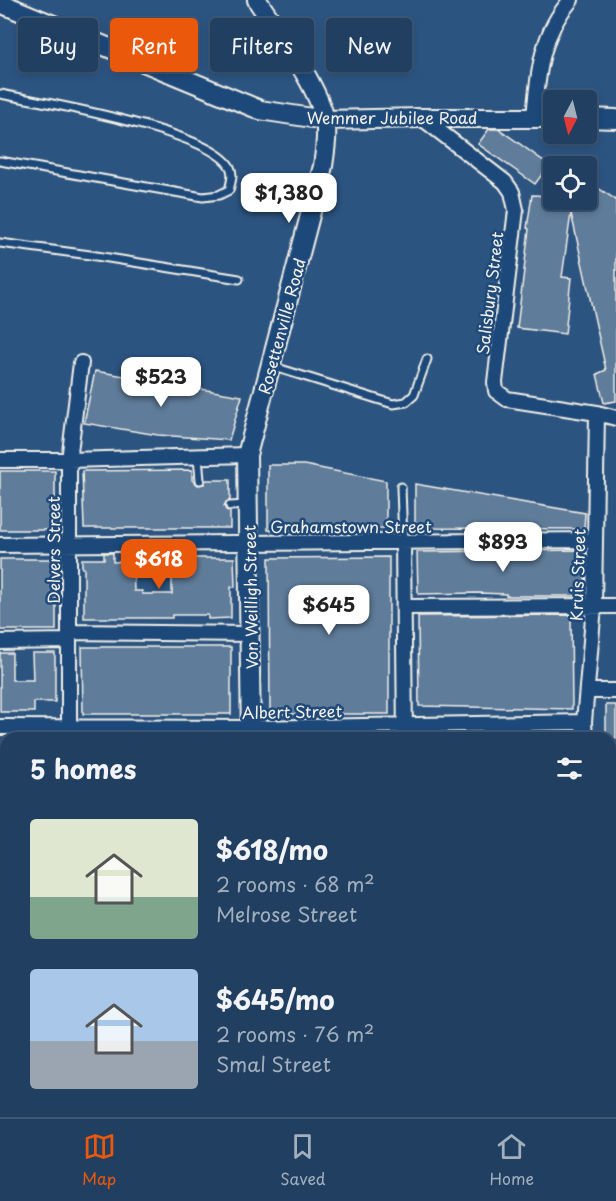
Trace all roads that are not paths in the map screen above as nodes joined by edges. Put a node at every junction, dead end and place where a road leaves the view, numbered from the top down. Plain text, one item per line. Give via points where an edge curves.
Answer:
1 (257, 0) edge
2 (571, 0) edge
3 (0, 3) edge
4 (0, 94) edge
5 (534, 117) junction
6 (543, 117) edge
7 (422, 118) junction
8 (597, 118) edge
9 (616, 119) edge
10 (325, 120) junction
11 (0, 161) edge
12 (0, 243) edge
13 (239, 279) dead end
14 (427, 360) dead end
15 (81, 363) dead end
16 (271, 366) junction
17 (597, 413) junction
18 (616, 418) edge
19 (247, 455) junction
20 (198, 457) junction
21 (0, 460) edge
22 (69, 460) junction
23 (200, 480) dead end
24 (401, 487) dead end
25 (249, 505) junction
26 (230, 506) dead end
27 (595, 540) junction
28 (403, 542) junction
29 (249, 543) junction
30 (70, 544) junction
31 (0, 545) edge
32 (594, 606) junction
33 (616, 606) edge
34 (404, 607) junction
35 (250, 634) junction
36 (69, 636) junction
37 (0, 642) edge
38 (616, 691) edge
39 (587, 692) junction
40 (584, 722) junction
41 (0, 728) edge
42 (54, 732) edge
43 (68, 732) edge
44 (250, 732) edge
45 (405, 732) edge
46 (585, 732) edge

1 - 10 main road, Rosettenville Road via 299,65
2 - 5 street via 559,13 545,44 538,70
3 - 10 main road, Wemmer Jubilee Road via 244,105
4 - 11 lane via 118,118 179,136 222,158 231,169 232,180 229,190 203,197
5 - 6 main road, Wemmer Jubilee Road
5 - 7 main road, Wemmer Jubilee Road
7 - 10 main road, Wemmer Jubilee Road
7 - 17 street, Salisbury Street via 505,182 514,200 496,391 507,399
8 - 9 main road
10 - 16 main road, Rosettenville Road via 323,166
12 - 13 lane
14 - 16 lane via 414,395 406,402 393,404
15 - 22 street, Delvers Street
16 - 19 main road, Rosettenville Road
17 - 18 street, Salisbury Street
17 - 27 street, Kruis Street
19 - 20 street
19 - 25 main road, Von Weilligh Street
20 - 22 street
20 - 23 lane
21 - 22 street
22 - 30 street, Delvers Street
24 - 28 lane
25 - 26 lane
25 - 29 main road, Von Weilligh Street
27 - 28 street, Grahamstown Street
27 - 32 street, Kruis Street
28 - 29 street, Grahamstown Street
28 - 34 street
29 - 30 street, Grahamstown Street
29 - 35 main road, Von Weilligh Street
30 - 31 street, Grahamstown Street
30 - 36 street, Delvers Street
32 - 33 street
32 - 34 street
32 - 39 street, Kruis Street
34 - 45 street
35 - 36 street
35 - 44 main road, Von Weilligh Street
36 - 37 street
36 - 43 street, Delvers Street
38 - 39 street
39 - 40 street, Kruis Street
40 - 45 street, Albert Street
40 - 46 street, Kruis Street
41 - 42 street, Albert Street

